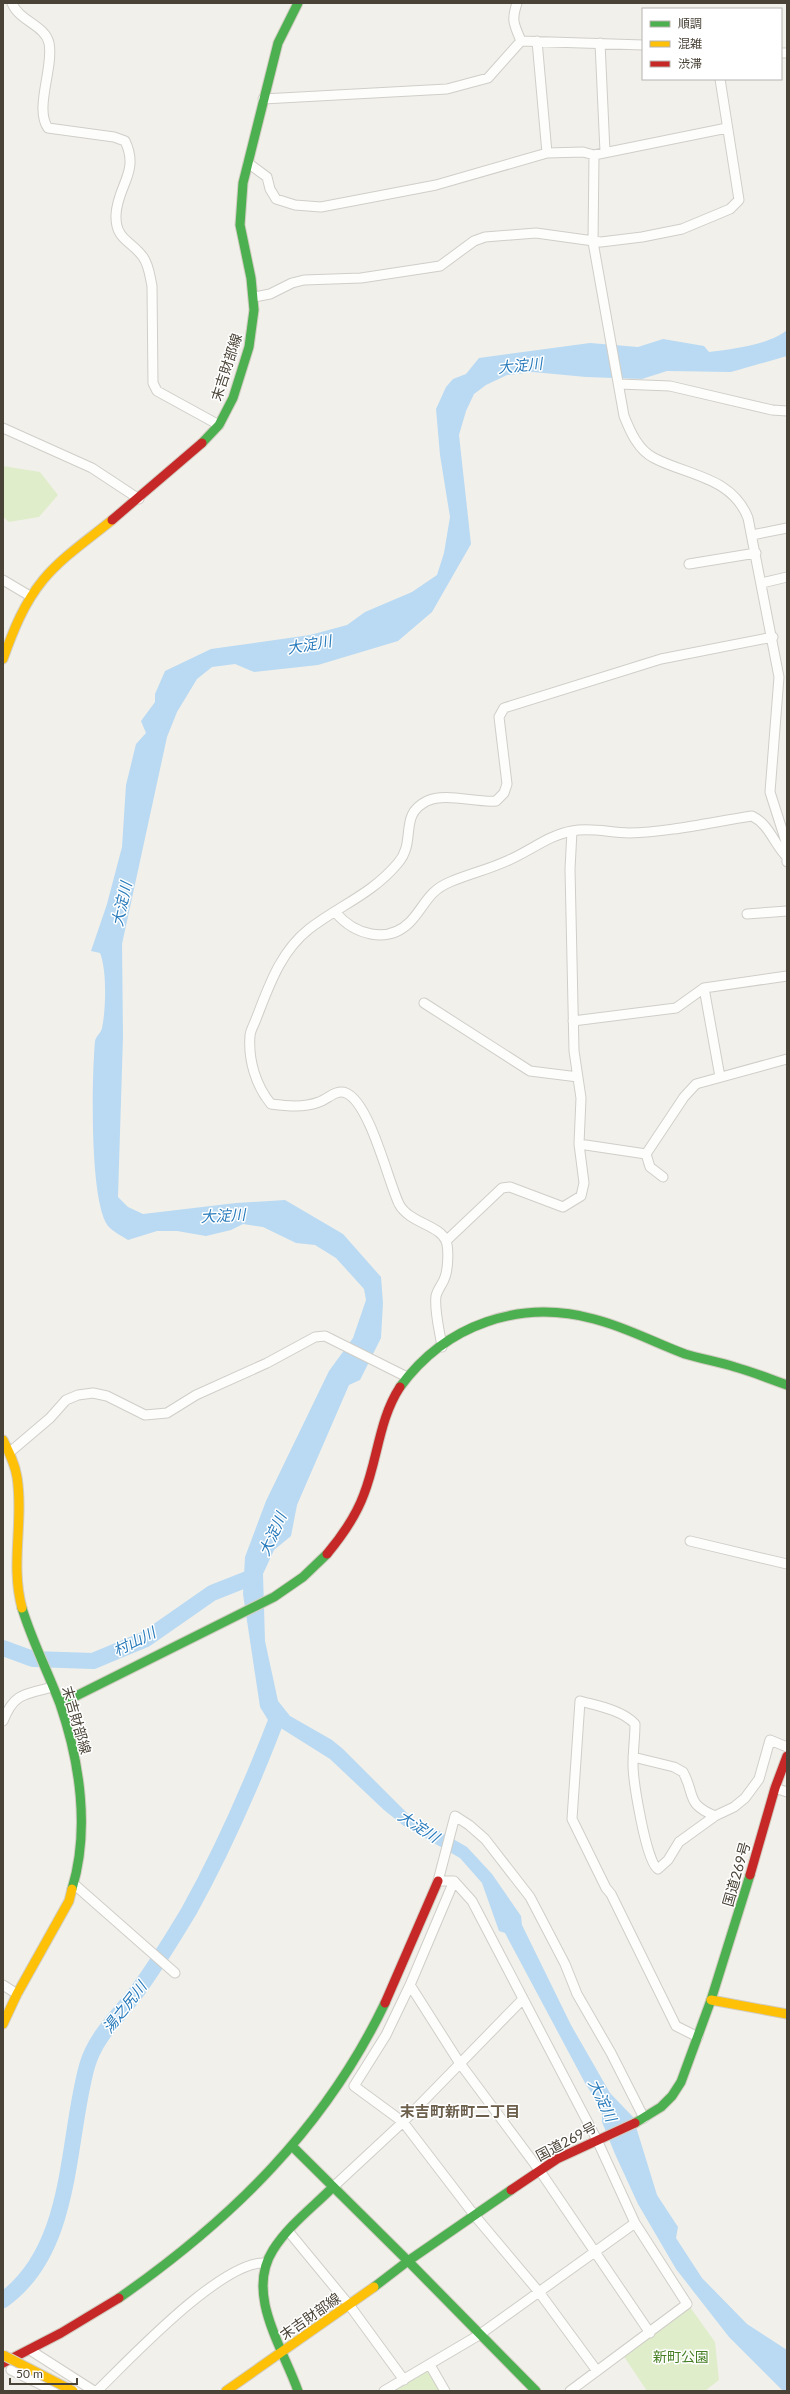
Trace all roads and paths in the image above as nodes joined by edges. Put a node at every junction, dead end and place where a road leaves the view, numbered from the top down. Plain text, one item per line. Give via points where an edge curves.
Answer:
1 (12, 3) edge
2 (298, 3) edge
3 (517, 3) edge
4 (521, 41) junction
5 (537, 41) junction
6 (600, 43) junction
7 (642, 46) edge
8 (720, 80) edge
9 (263, 99) junction
10 (727, 128) junction
11 (605, 152) junction
12 (547, 153) junction
13 (594, 156) junction
14 (248, 163) junction
15 (593, 242) junction
16 (254, 297) junction
17 (619, 384) junction
18 (787, 411) edge
19 (219, 425) junction
20 (3, 428) edge
21 (139, 499) junction
22 (787, 528) edge
23 (752, 535) junction
24 (756, 553) junction
25 (689, 564) dead end
26 (787, 577) edge
27 (3, 580) edge
28 (762, 584) junction
29 (30, 596) junction
30 (773, 637) junction
31 (4, 655) edge
32 (572, 831) junction
33 (787, 858) edge
34 (787, 911) edge
35 (336, 913) junction
36 (747, 914) dead end
37 (787, 976) edge
38 (704, 988) junction
39 (424, 1003) dead end
40 (573, 1021) junction
41 (787, 1059) edge
42 (578, 1077) junction
43 (720, 1077) junction
44 (578, 1144) junction
45 (646, 1154) junction
46 (663, 1177) dead end
47 (446, 1241) junction
48 (442, 1347) junction
49 (407, 1377) junction
50 (787, 1385) edge
51 (3, 1440) edge
52 (10, 1452) junction
53 (690, 1541) dead end
54 (787, 1564) edge
55 (53, 1687) junction
56 (60, 1704) junction
57 (3, 1721) edge
58 (787, 1747) edge
59 (787, 1756) edge
60 (633, 1757) junction
61 (775, 1788) junction
62 (787, 1792) edge
63 (715, 1816) junction
64 (438, 1879) junction
65 (454, 1881) junction
66 (75, 1885) junction
67 (175, 1973) dead end
68 (3, 1985) edge
69 (410, 1985) junction
70 (17, 1994) junction
71 (522, 2000) junction
72 (711, 2000) junction
73 (787, 2014) edge
74 (3, 2024) edge
75 (698, 2037) junction
76 (459, 2062) junction
77 (642, 2119) junction
78 (403, 2122) junction
79 (599, 2138) junction
80 (293, 2147) junction
81 (540, 2171) junction
82 (332, 2188) junction
83 (476, 2216) junction
84 (636, 2223) junction
85 (288, 2232) junction
86 (594, 2252) junction
87 (408, 2262) junction
88 (266, 2263) junction
89 (539, 2292) junction
90 (350, 2306) junction
91 (650, 2333) junction
92 (479, 2336) junction
93 (30, 2350) junction
94 (283, 2352) junction
95 (3, 2355) edge
96 (3, 2363) edge
97 (430, 2365) junction
98 (11, 2370) dead end
99 (597, 2371) junction
100 (404, 2380) junction
101 (54, 2391) edge
102 (73, 2391) edge
103 (94, 2391) edge
104 (97, 2391) edge
105 (226, 2391) edge
106 (298, 2391) edge
107 (384, 2391) edge
108 (445, 2391) edge
109 (536, 2391) edge
110 (570, 2391) edge

1 - 19 street via 22,17 45,33 49,43 43,116 48,128 114,137 125,141 131,154 131,164 116,214 119,231 126,242 143,257 149,271 152,286 153,383 158,391
2 - 9 main road, 末吉財部線 via 278,43
3 - 4 street via 513,25
4 - 5 street
4 - 9 street via 488,78 447,89
5 - 6 street
5 - 12 street
6 - 7 street
6 - 11 street
8 - 10 street
9 - 14 main road, 末吉財部線
10 - 11 street
10 - 15 street via 738,200 730,209 682,229 642,237
11 - 13 street
12 - 13 street via 583,152
12 - 14 street via 436,185 321,207 295,205 276,199 267,177
13 - 15 street
14 - 16 main road, 末吉財部線 via 240,225
15 - 16 street via 518,233 485,237 474,241 440,266 361,278 304,280 270,294
15 - 17 street
16 - 19 main road, 末吉財部線 via 253,329 249,347 233,398
17 - 18 street via 670,386 772,410
17 - 23 street via 624,416 632,436 653,457 726,487 744,507
19 - 21 main road, 末吉財部線 via 189,456
20 - 21 street via 92,468
21 - 29 main road, 末吉財部線 via 52,570
22 - 23 street
23 - 24 street
24 - 25 street
24 - 28 street
26 - 28 street
27 - 29 street
28 - 30 street
29 - 31 main road, 末吉財部線 via 20,612
30 - 33 street via 779,677 770,792 786,842
30 - 35 street via 661,659 504,708 499,717 507,784 504,793 496,801 488,802 438,798 414,810 409,818 408,848 399,862 374,888
32 - 33 street via 599,829 628,833 752,816 762,821
32 - 35 street via 438,888 409,922 386,934 357,931
32 - 40 street via 570,869
34 - 36 street
35 - 47 street via 309,930 281,960 250,1035 253,1070 261,1092 271,1104 298,1107 319,1102 338,1092 347,1094 360,1107 387,1167 400,1205 418,1222 437,1230
37 - 38 street
38 - 40 street via 676,1008
38 - 43 street
39 - 42 street via 530,1071
40 - 42 street
41 - 43 street
42 - 44 street via 581,1098
43 - 45 street via 696,1084 688,1092
44 - 45 street
44 - 47 street via 584,1183 580,1196 572,1203 563,1207 510,1187 502,1188
45 - 46 street via 650,1167
47 - 48 street via 447,1270 436,1298
48 - 49 main road
48 - 50 main road via 489,1319 518,1315 569,1316 594,1319 688,1354 737,1367
49 - 52 street via 325,1336 315,1337 273,1360 190,1398 167,1413 145,1415 107,1396 93,1393 78,1395 66,1400 50,1418
49 - 56 main road via 396,1392 387,1412 364,1494 353,1517 332,1549 300,1581 274,1597
51 - 52 main road, 末吉財部線
52 - 55 main road, 末吉財部線 via 19,1480 16,1577 22,1610
53 - 54 street
55 - 56 main road, 末吉財部線
55 - 57 street via 18,1698 9,1706
56 - 66 main road, 末吉財部線 via 73,1750 77,1780 80,1839
58 - 63 street via 770,1740 758,1779 745,1798 734,1807
59 - 61 main road, 国道269号
60 - 63 street via 674,1767 683,1772 696,1806
60 - 63 street via 636,1802 655,1868 658,1869 668,1860 679,1842
60 - 75 street via 635,1724 630,1719 580,1701 572,1819 676,2026
61 - 62 street
61 - 72 main road, 国道269号 via 737,1922
64 - 65 street
64 - 77 street via 456,1816 485,1839 530,1897 565,1964 577,1994 611,2052
64 - 80 main road via 375,2023 327,2102
65 - 69 street
65 - 71 street via 472,1901 496,1943
66 - 67 street
66 - 70 main road, 末吉財部線 via 61,1918
68 - 70 street
69 - 76 street
69 - 78 street via 386,2036 354,2086
70 - 74 main road, 末吉財部線
71 - 76 street
71 - 79 street
72 - 73 main road
72 - 75 main road, 国道269号
75 - 77 main road, 国道269号 via 681,2082 661,2106
76 - 78 street
76 - 81 street
77 - 79 main road, 国道269号
78 - 82 street
78 - 83 street
79 - 81 main road, 国道269号 via 557,2159
79 - 84 street
80 - 82 main road
80 - 93 main road via 224,2218 160,2270 111,2305
81 - 83 main road, 国道269号
81 - 86 street
82 - 85 main road
82 - 87 main road
83 - 87 main road, 国道269号
83 - 89 street
84 - 86 street
84 - 91 street via 687,2304
85 - 88 main road via 273,2249
85 - 90 street
86 - 89 street
86 - 91 street
87 - 90 main road, 末吉財部線
87 - 92 main road
88 - 94 main road via 262,2282 263,2301
88 - 104 street via 247,2265 207,2289
89 - 92 street
89 - 99 street
90 - 94 main road, 末吉財部線
90 - 100 street
91 - 99 street
92 - 97 street
92 - 109 main road
93 - 96 main road
93 - 103 street
94 - 105 main road, 末吉財部線
94 - 106 main road
95 - 102 main road, bridge
97 - 100 street
97 - 108 street
98 - 101 street
99 - 110 street
100 - 107 street

